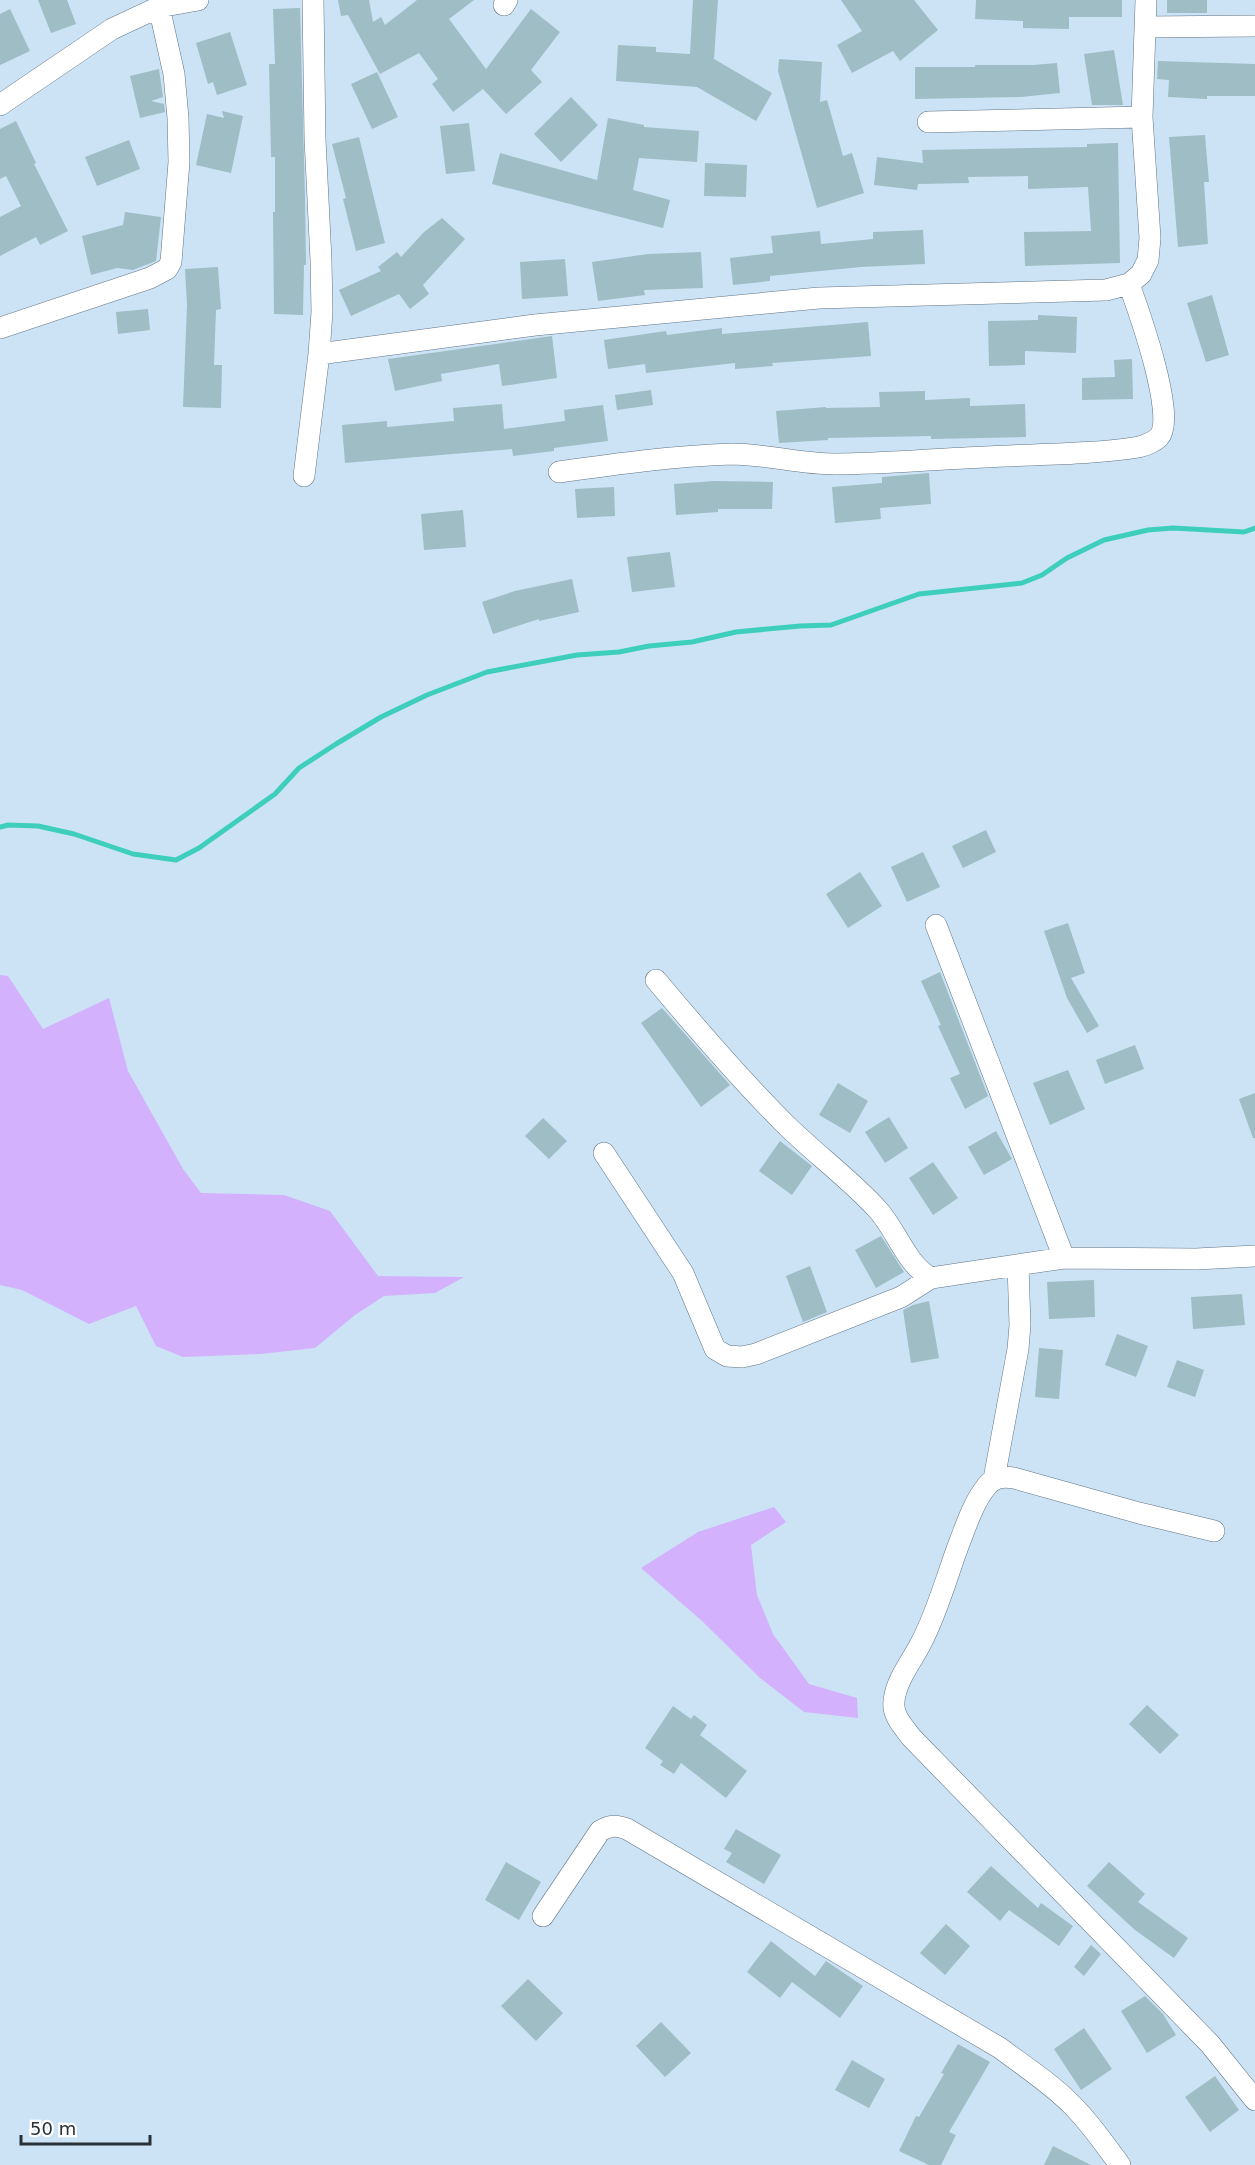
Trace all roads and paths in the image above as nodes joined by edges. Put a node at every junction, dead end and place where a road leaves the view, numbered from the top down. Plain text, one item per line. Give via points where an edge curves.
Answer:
1 (198, 0) edge
2 (313, 0) edge
3 (1146, 0) edge
4 (159, 7) junction
5 (1255, 26) edge
6 (1146, 27) junction
7 (0, 105) edge
8 (1142, 117) junction
9 (928, 122) dead end
10 (1129, 284) junction
11 (0, 328) edge
12 (319, 354) junction
13 (559, 472) dead end
14 (304, 476) dead end
15 (936, 925) dead end
16 (656, 980) dead end
17 (604, 1153) dead end
18 (1255, 1257) edge
19 (1064, 1258) junction
20 (1018, 1265) junction
21 (931, 1278) junction
22 (994, 1479) junction
23 (1214, 1531) dead end
24 (543, 1916) dead end
25 (1255, 2100) edge
26 (1120, 2165) edge

1 - 4 street
2 - 12 street via 322,312
3 - 6 street
4 - 7 street via 112,29
4 - 11 street via 174,74 178,118 171,262 159,274
5 - 6 street
6 - 8 street
8 - 9 street
8 - 10 street via 1150,238 1148,260 1141,274
10 - 12 street via 1106,290 819,298 536,325
10 - 13 street via 1160,387 1164,429 1151,443 1096,450 834,464 731,454
12 - 14 street
15 - 19 street
16 - 21 street via 721,1057 878,1210 914,1263
17 - 21 street via 683,1274 714,1349 727,1356 756,1354 901,1298
18 - 19 street
19 - 20 street
20 - 21 street
20 - 22 street via 1018,1349
22 - 23 street via 1014,1478
22 - 25 street via 968,1519 936,1609 898,1685 893,1702 895,1715 911,1737 1209,2044
24 - 26 street via 600,1831 618,1825 1000,2048 1073,2106

